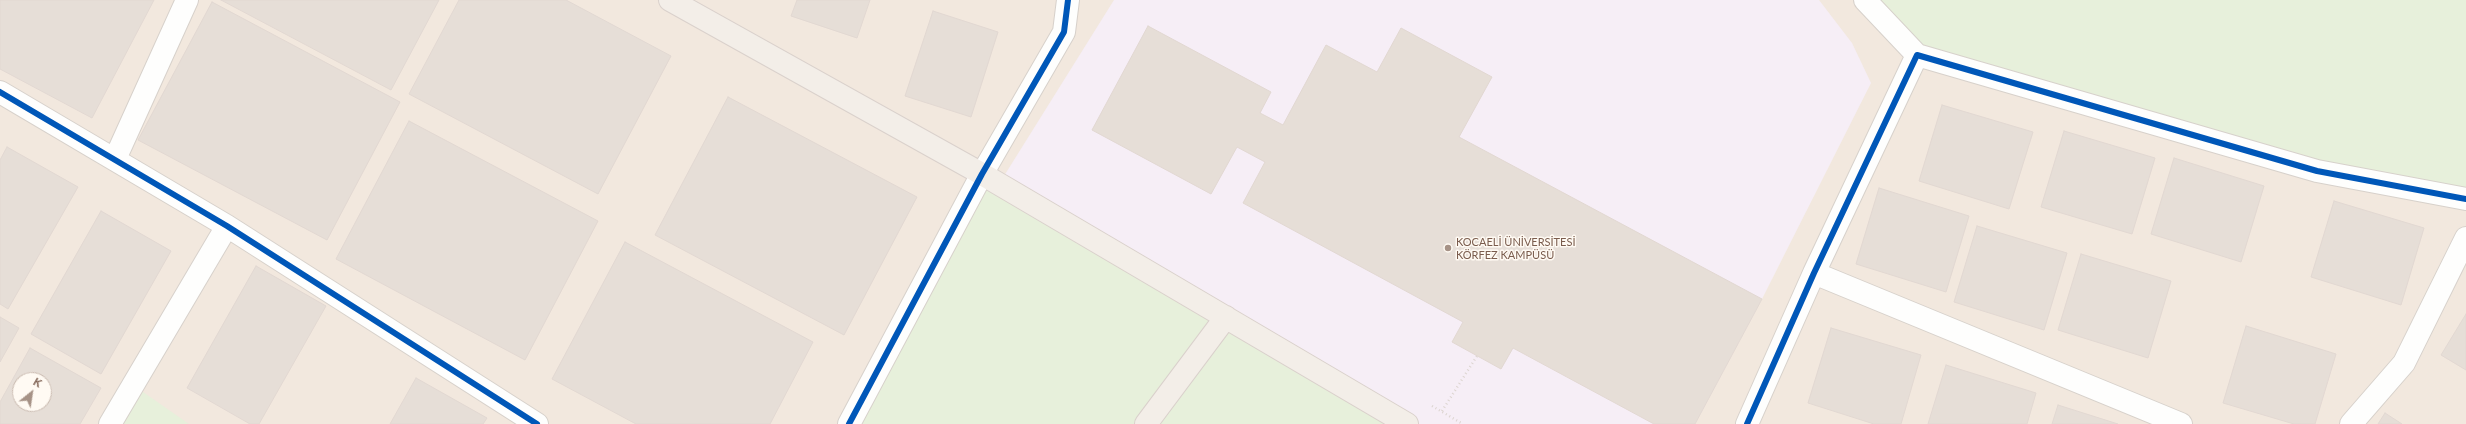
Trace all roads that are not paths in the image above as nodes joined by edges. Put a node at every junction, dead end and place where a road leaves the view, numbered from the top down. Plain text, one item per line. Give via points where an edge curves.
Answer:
1 (187, 0) edge
2 (670, 0) edge
3 (1068, 0) edge
4 (1865, 0) edge
5 (1917, 55) junction
6 (0, 92) edge
7 (115, 159) junction
8 (982, 174) junction
9 (2466, 199) edge
10 (226, 226) junction
11 (2466, 238) edge
12 (1814, 273) junction
13 (1226, 317) junction
14 (1401, 423) edge
15 (110, 424) edge
16 (537, 424) edge
17 (849, 424) edge
18 (1146, 424) edge
19 (1747, 424) edge
20 (2181, 424) edge
21 (2351, 424) edge

1 - 7 street
2 - 8 main road
3 - 8 street via 1064,32
4 - 5 street
5 - 9 street via 2317,171
5 - 12 street
6 - 7 street
7 - 10 street
8 - 13 main road
8 - 17 street
10 - 15 street
10 - 16 street
11 - 21 street via 2404,362
12 - 19 street
12 - 20 street
13 - 14 main road
13 - 18 main road

